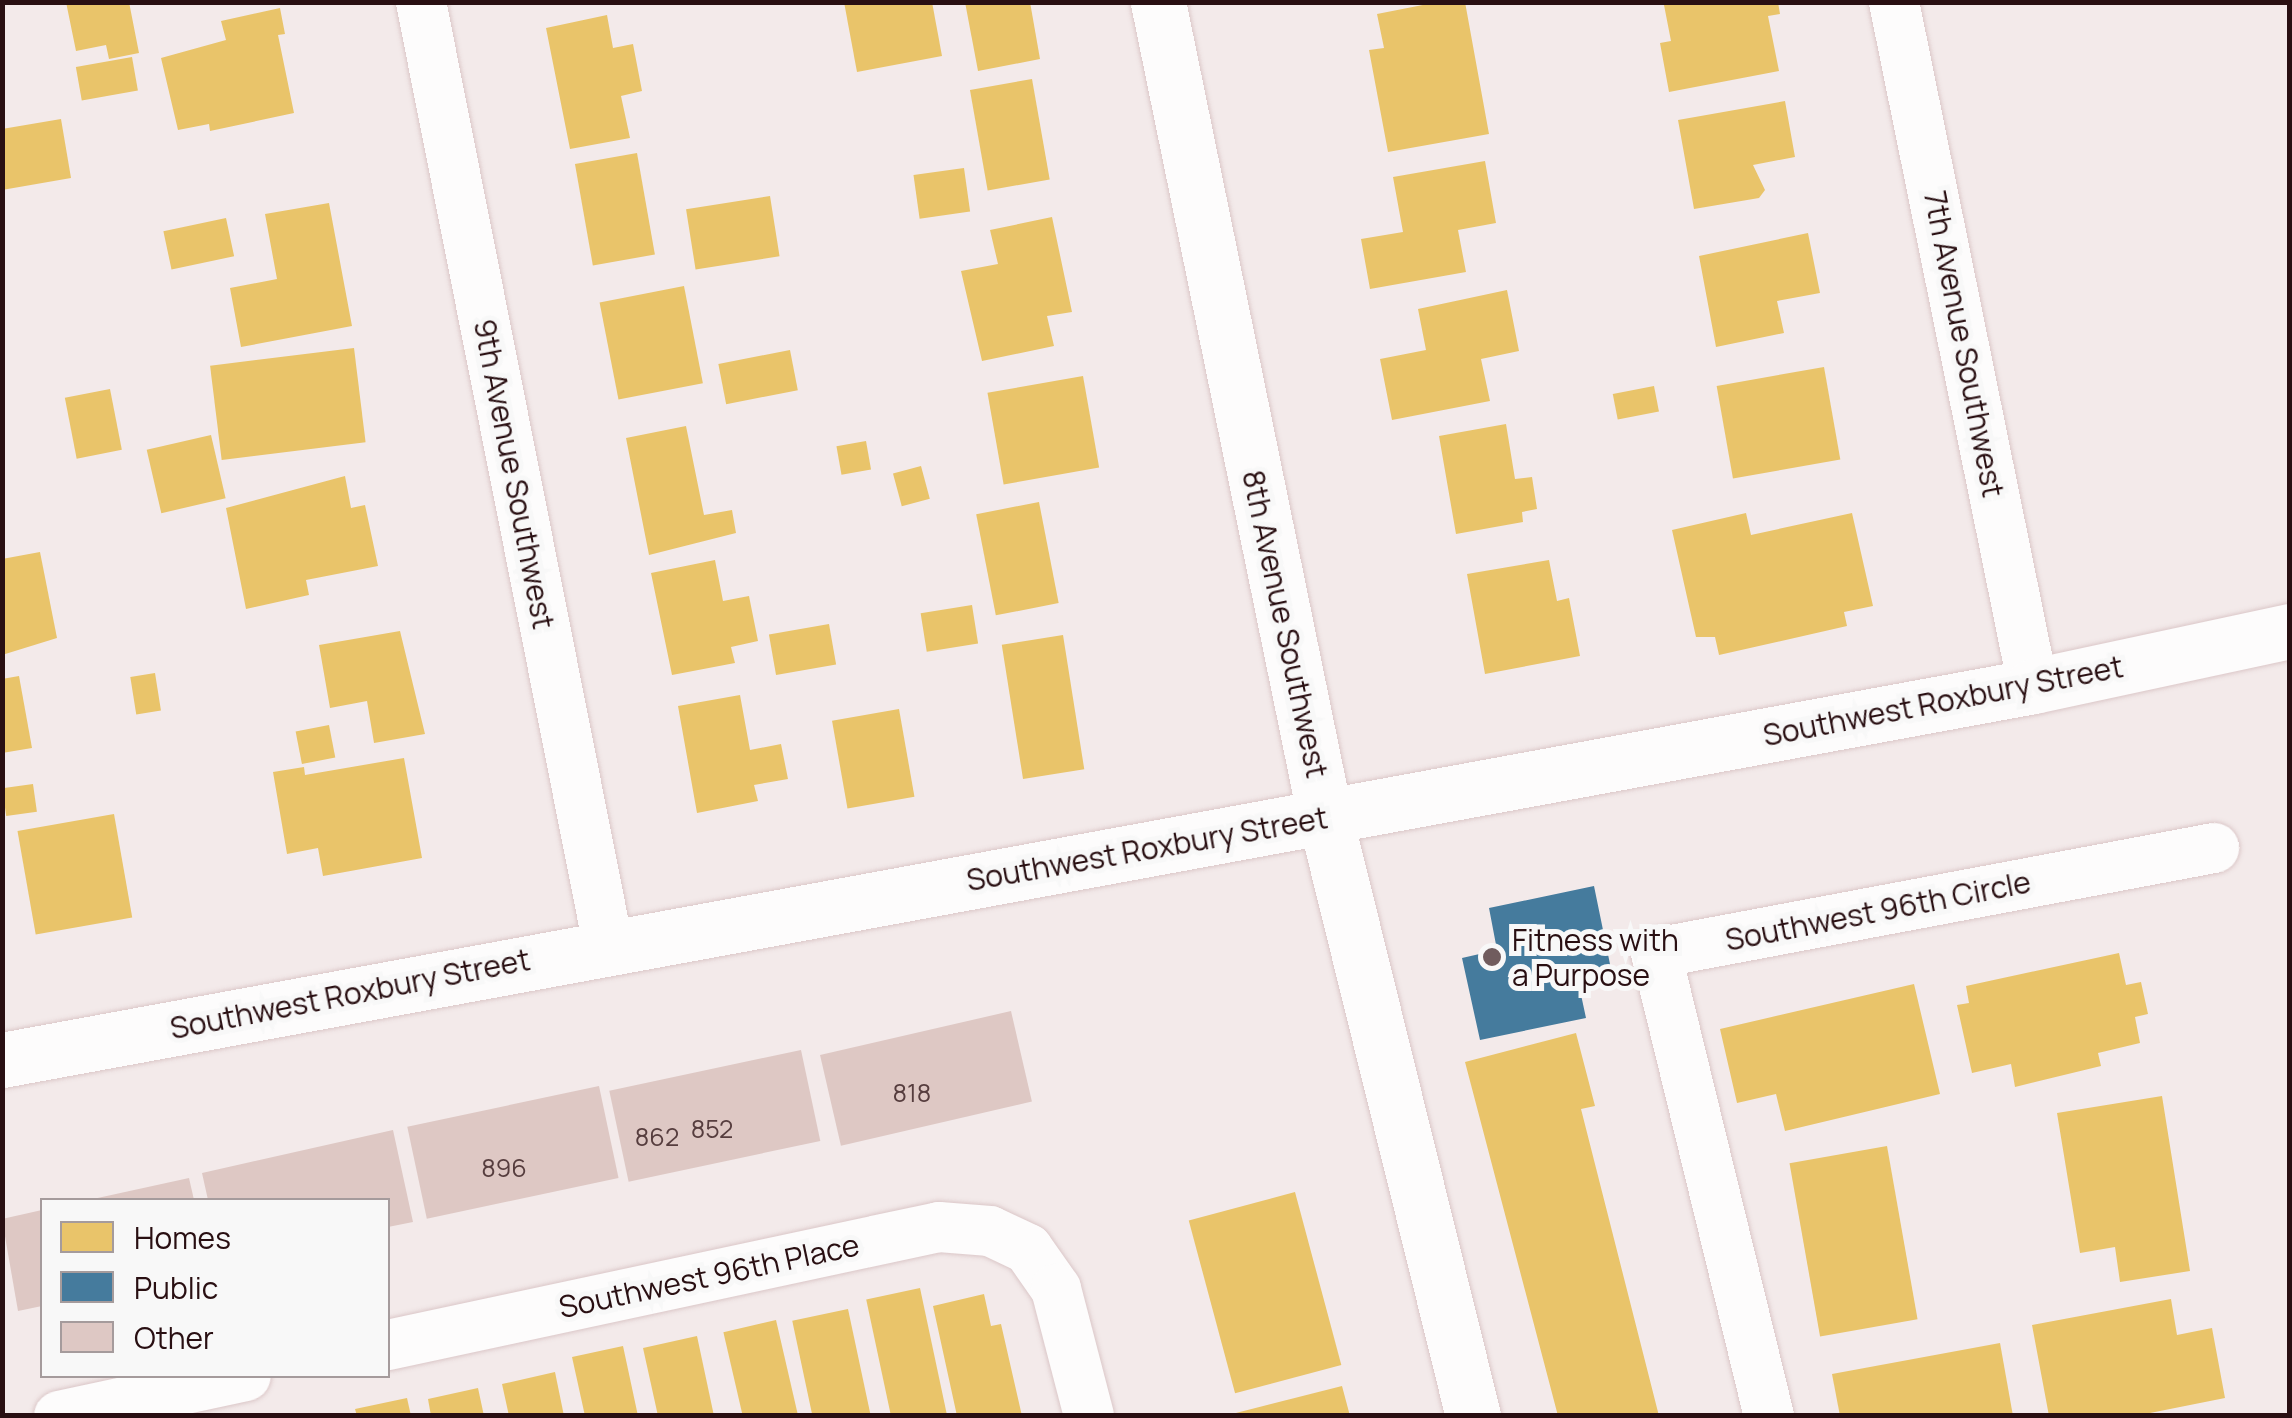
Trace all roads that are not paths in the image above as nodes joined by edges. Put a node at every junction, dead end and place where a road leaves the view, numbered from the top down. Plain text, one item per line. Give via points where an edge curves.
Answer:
1 (421, 2) edge
2 (1158, 2) edge
3 (1894, 2) edge
4 (2290, 632) edge
5 (2033, 686) junction
6 (1325, 817) junction
7 (2214, 848) dead end
8 (608, 945) junction
9 (2, 1060) edge
10 (390, 1345) edge
11 (237, 1378) edge
12 (59, 1416) edge
13 (1088, 1416) edge
14 (1473, 1416) edge
15 (1770, 1416) edge

1 - 8 street, 9th Avenue Southwest
2 - 6 main road, 8th Avenue Southwest
3 - 5 street, 7th Avenue Southwest
4 - 5 main road, Southwest Roxbury Street
5 - 6 main road, Southwest Roxbury Street
6 - 8 main road, Southwest Roxbury Street
6 - 14 main road, 8th Avenue Southwest
7 - 15 street, Southwest 96th Circle via 1656,952
8 - 9 main road, Southwest Roxbury Street
10 - 13 street, Southwest 96th Place via 939,1226 990,1231 1028,1249 1056,1288
11 - 12 street

